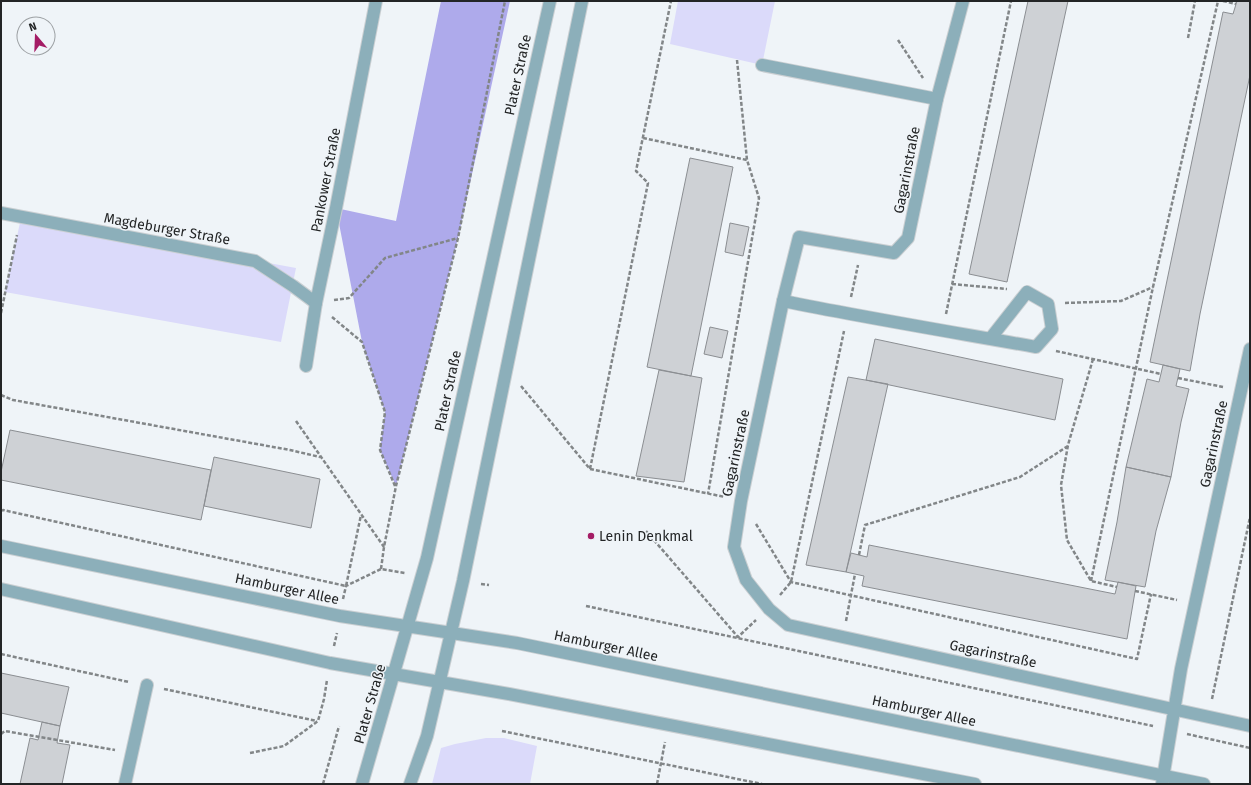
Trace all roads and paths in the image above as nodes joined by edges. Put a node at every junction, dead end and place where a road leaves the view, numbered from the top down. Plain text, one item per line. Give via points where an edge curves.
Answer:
1 (376, 1) edge
2 (505, 1) edge
3 (550, 1) edge
4 (582, 1) edge
5 (671, 1) edge
6 (963, 1) edge
7 (1011, 1) edge
8 (1195, 1) edge
9 (1218, 1) edge
10 (1223, 1) edge
11 (1236, 4) dead end
12 (1188, 38) dead end
13 (898, 40) dead end
14 (737, 60) dead end
15 (762, 66) dead end
16 (936, 99) junction
17 (643, 138) junction
18 (747, 160) junction
19 (1, 214) edge
20 (21, 218) junction
21 (458, 238) junction
22 (862, 248) junction
23 (952, 284) junction
24 (1153, 287) junction
25 (1027, 292) junction
26 (783, 301) junction
27 (316, 303) junction
28 (1048, 304) junction
29 (1, 312) edge
30 (847, 314) junction
31 (942, 330) junction
32 (990, 339) junction
33 (1036, 347) junction
34 (1250, 349) edge
35 (1093, 359) junction
36 (306, 366) dead end
37 (506, 368) junction
38 (1137, 368) junction
39 (1161, 374) dead end
40 (1178, 378) dead end
41 (1241, 391) junction
42 (1, 395) edge
43 (296, 421) dead end
44 (1068, 445) junction
45 (320, 457) junction
46 (590, 469) junction
47 (396, 486) junction
48 (708, 494) junction
49 (741, 501) junction
50 (1, 511) edge
51 (361, 515) junction
52 (1250, 517) edge
53 (646, 531) dead end
54 (1, 546) edge
55 (384, 547) junction
56 (859, 555) dead end
57 (855, 574) dead end
58 (1092, 581) junction
59 (791, 582) junction
60 (346, 586) junction
61 (1117, 586) dead end
62 (1, 589) edge
63 (1135, 591) dead end
64 (1151, 594) junction
65 (850, 596) junction
66 (1195, 604) junction
67 (586, 606) dead end
68 (769, 609) junction
69 (340, 616) junction
70 (408, 626) junction
71 (451, 633) junction
72 (842, 636) junction
73 (738, 638) junction
74 (330, 663) junction
75 (394, 674) junction
76 (439, 682) junction
77 (148, 686) dead end
78 (1174, 710) junction
79 (1208, 717) junction
80 (669, 724) junction
81 (339, 726) dead end
82 (1250, 726) edge
83 (1172, 730) junction
84 (502, 731) dead end
85 (1, 734) edge
86 (1250, 748) edge
87 (132, 753) junction
88 (250, 753) dead end
89 (661, 764) junction
90 (1163, 780) edge
91 (125, 784) edge
92 (323, 784) edge
93 (362, 784) edge
94 (410, 784) edge
95 (657, 784) edge
96 (762, 784) edge
97 (975, 784) edge
98 (1204, 784) edge

1 - 27 street, Pankower Straße
2 - 21 path
3 - 70 street, Plater Straße via 427,558
4 - 37 street
5 - 17 path
6 - 16 street, Gagarinstraße
7 - 23 path
8 - 12 path
9 - 24 path
10 - 11 path
13 - 16 path
14 - 18 path
15 - 16 street
16 - 22 street, Gagarinstraße via 908,238 894,254
17 - 18 path
17 - 46 path via 636,171 648,182
18 - 48 path via 760,198
19 - 20 street, Magdeburger Straße
20 - 27 street, Magdeburger Straße via 255,261
20 - 29 path
21 - 27 path via 385,258 349,298
21 - 47 path
22 - 26 street, Gagarinstraße via 799,237
22 - 30 path
23 - 25 path
23 - 31 path
24 - 28 path via 1121,300
24 - 38 path
25 - 28 street
25 - 32 street
26 - 30 street
26 - 49 street, Gagarinstraße
27 - 36 street, Pankower Straße
27 - 47 path via 362,342 385,412 380,450
28 - 33 street via 1052,329
30 - 31 street
30 - 59 path
31 - 32 street
32 - 33 street
33 - 35 path
34 - 41 street, Gagarinstraße
35 - 38 path
35 - 44 path
37 - 46 path
37 - 71 street
38 - 39 path
38 - 58 path
40 - 41 path
41 - 66 street, Gagarinstraße
42 - 45 path via 13,400
43 - 45 path
44 - 56 path via 1020,477 865,525
44 - 58 path via 1061,485 1067,540
45 - 51 path
46 - 48 path
47 - 55 path
48 - 49 path
49 - 59 path
49 - 68 street, Gagarinstraße via 734,547 746,580
50 - 60 path
51 - 55 path
51 - 60 path
52 - 79 path
53 - 73 path
54 - 69 street, Hamburger Allee
55 - 60 path via 381,569
57 - 65 path
58 - 61 path
59 - 65 path
59 - 68 path
60 - 69 path
62 - 74 street
63 - 64 path
64 - 65 path via 1137,659
64 - 66 path
65 - 72 path
66 - 78 street, Gagarinstraße
67 - 73 path
68 - 72 street, Gagarinstraße via 788,625
68 - 73 path
69 - 70 street, Hamburger Allee
69 - 74 path
70 - 71 street, Hamburger Allee
70 - 75 street, Plater Straße
71 - 76 street
71 - 90 street, Hamburger Allee via 517,643
72 - 78 street, Gagarinstraße
73 - 83 path
74 - 75 street
74 - 88 path via 318,721 284,746
75 - 76 street
75 - 93 street, Plater Straße
76 - 80 street
76 - 94 street via 427,736
77 - 87 street
78 - 79 street
78 - 83 street, Gagarinstraße
79 - 82 street
80 - 89 path
80 - 97 street
81 - 92 path
83 - 86 path
83 - 90 street, Gagarinstraße
84 - 89 path
85 - 87 path via 5,731
87 - 91 street
89 - 95 path
89 - 96 path
90 - 98 street, Hamburger Allee

